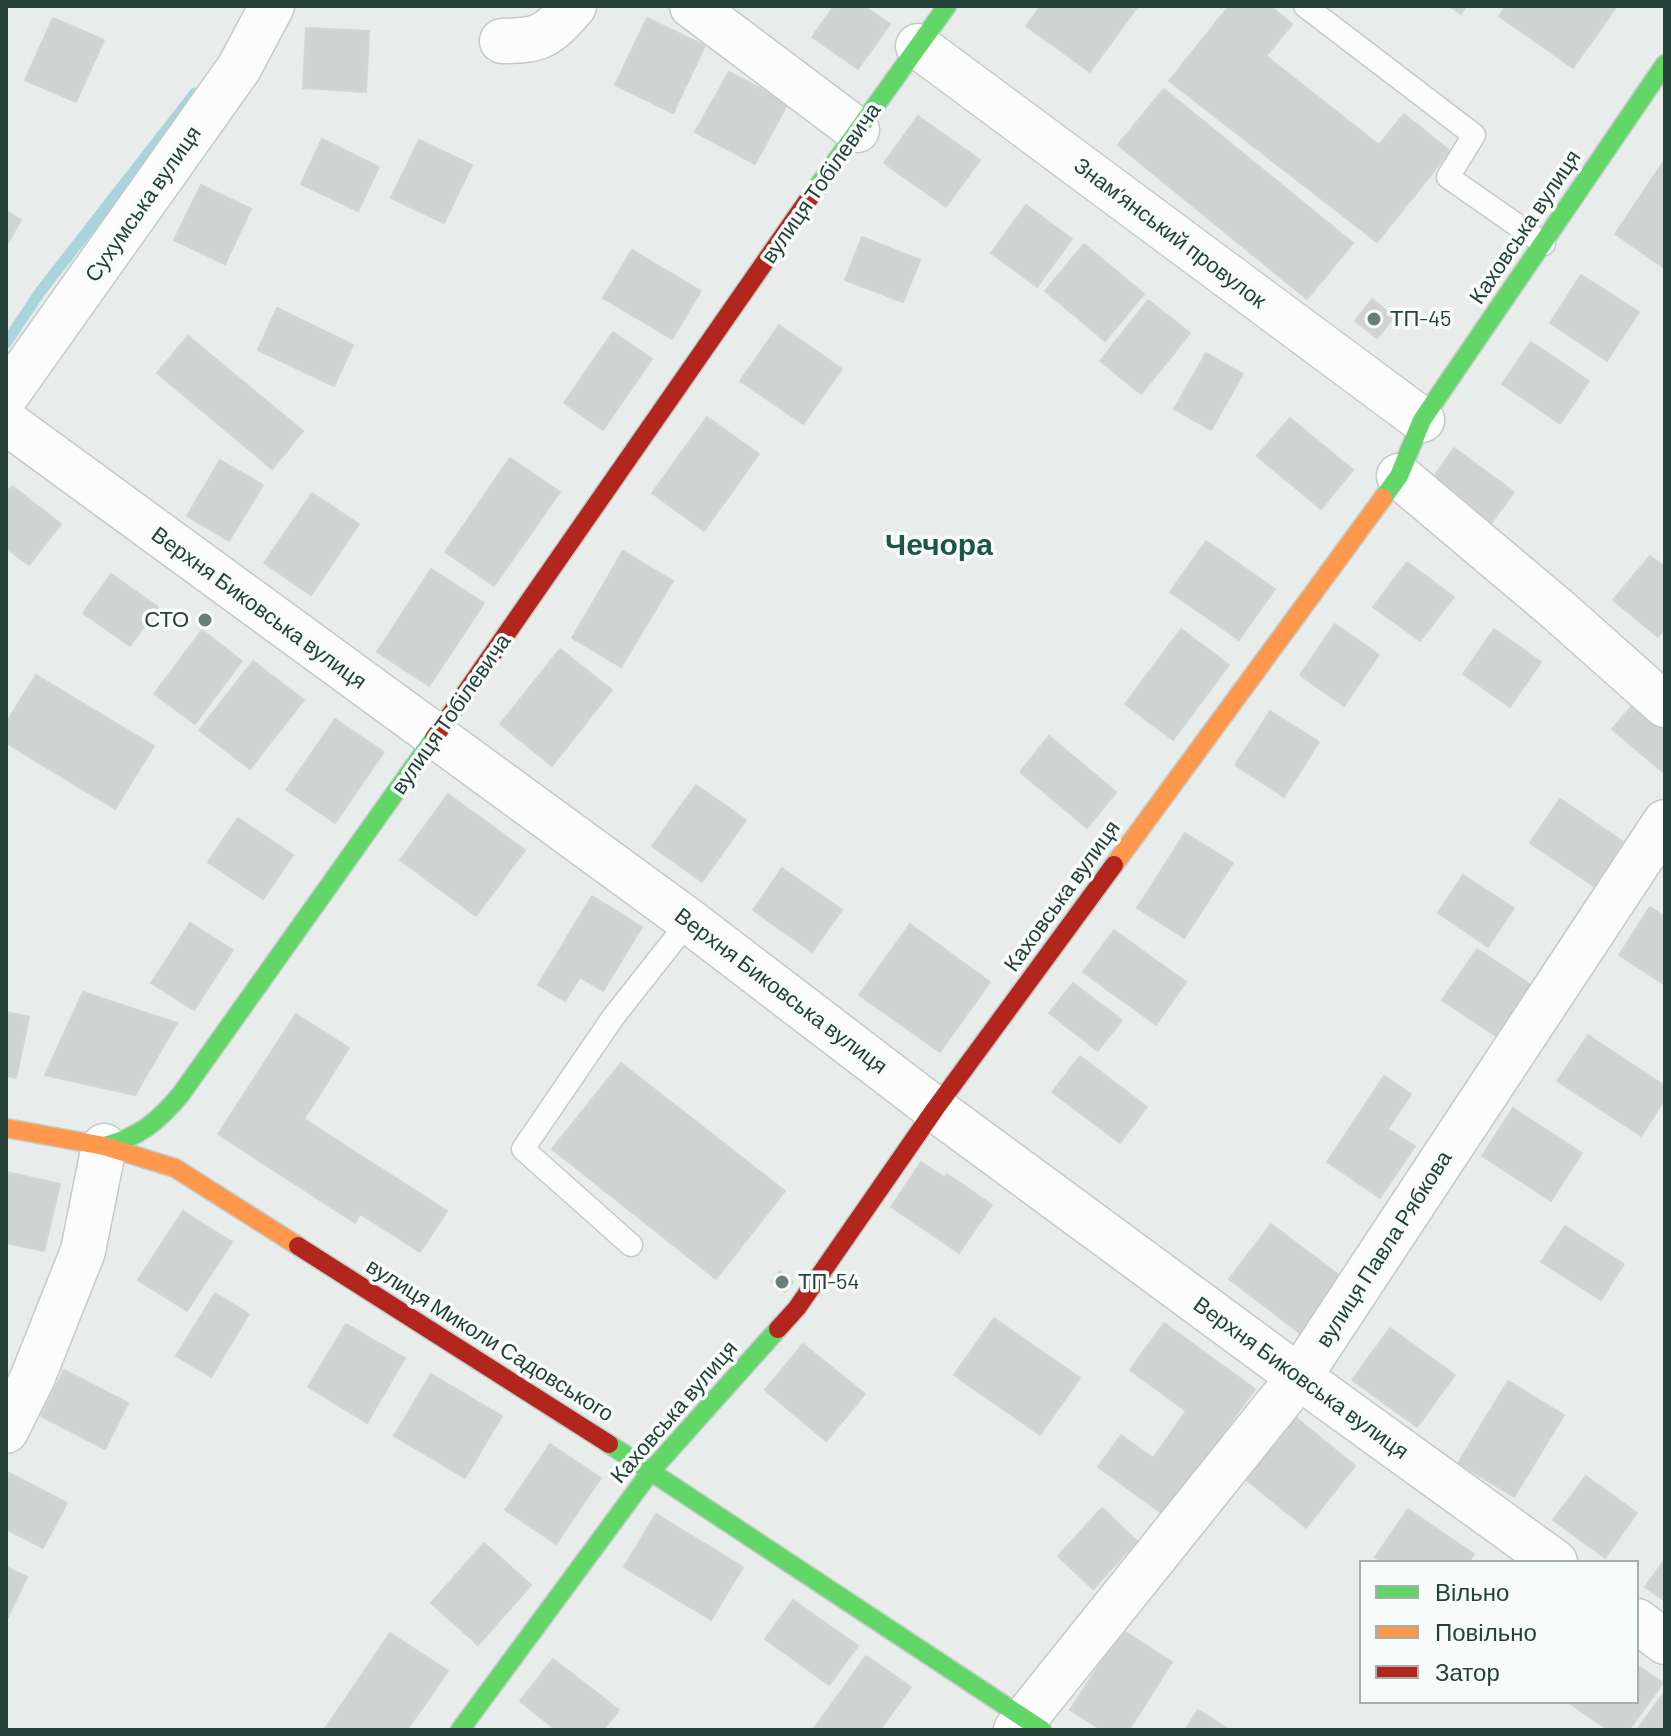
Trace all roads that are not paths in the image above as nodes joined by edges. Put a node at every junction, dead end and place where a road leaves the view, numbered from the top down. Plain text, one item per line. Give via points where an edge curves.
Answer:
1 (272, 6) edge
2 (574, 6) edge
3 (692, 6) edge
4 (947, 6) edge
5 (1305, 6) edge
6 (502, 41) dead end
7 (918, 46) junction
8 (1665, 64) edge
9 (857, 130) junction
10 (1544, 244) junction
11 (6, 396) edge
12 (1422, 420) junction
13 (6, 422) edge
14 (1399, 476) junction
15 (1665, 705) edge
16 (435, 737) junction
17 (1665, 822) edge
18 (689, 921) junction
19 (935, 1109) junction
20 (6, 1128) edge
21 (104, 1146) junction
22 (631, 1245) dead end
23 (1299, 1377) junction
24 (6, 1431) edge
25 (651, 1471) junction
26 (1552, 1560) edge
27 (1639, 1622) edge
28 (1665, 1642) edge
29 (1028, 1726) edge
30 (460, 1730) edge

1 - 11 street, Сухумська вулиця via 239,68
2 - 6 street via 558,25 533,41
3 - 9 street
4 - 7 street, вулиця Тобілевича
5 - 10 lane via 1474,135 1448,177
7 - 9 street, вулиця Тобілевича
7 - 12 street, Знамʼянський провулок
8 - 10 street, Каховська вулиця
9 - 16 street, вулиця Тобілевича
10 - 12 street, Каховська вулиця
12 - 14 street, Каховська вулиця
13 - 16 street, Верхня Биковська вулиця
14 - 15 street
14 - 19 street, Каховська вулиця
16 - 18 street, Верхня Биковська вулиця
16 - 21 street, вулиця Тобілевича via 162,1117 128,1142
17 - 23 street, вулиця Павла Рябкова
18 - 19 street, Верхня Биковська вулиця
18 - 22 lane via 614,1016 523,1149
19 - 23 street, Верхня Биковська вулиця
19 - 25 street, Каховська вулиця via 797,1308
20 - 21 street, вулиця Миколи Садовського
21 - 24 street via 83,1251
21 - 25 street, вулиця Миколи Садовського via 175,1168
23 - 26 street, Верхня Биковська вулиця
23 - 29 street, вулиця Павла Рябкова
25 - 29 street, вулиця Миколи Садовського
25 - 30 street, Каховська вулиця
27 - 28 street

